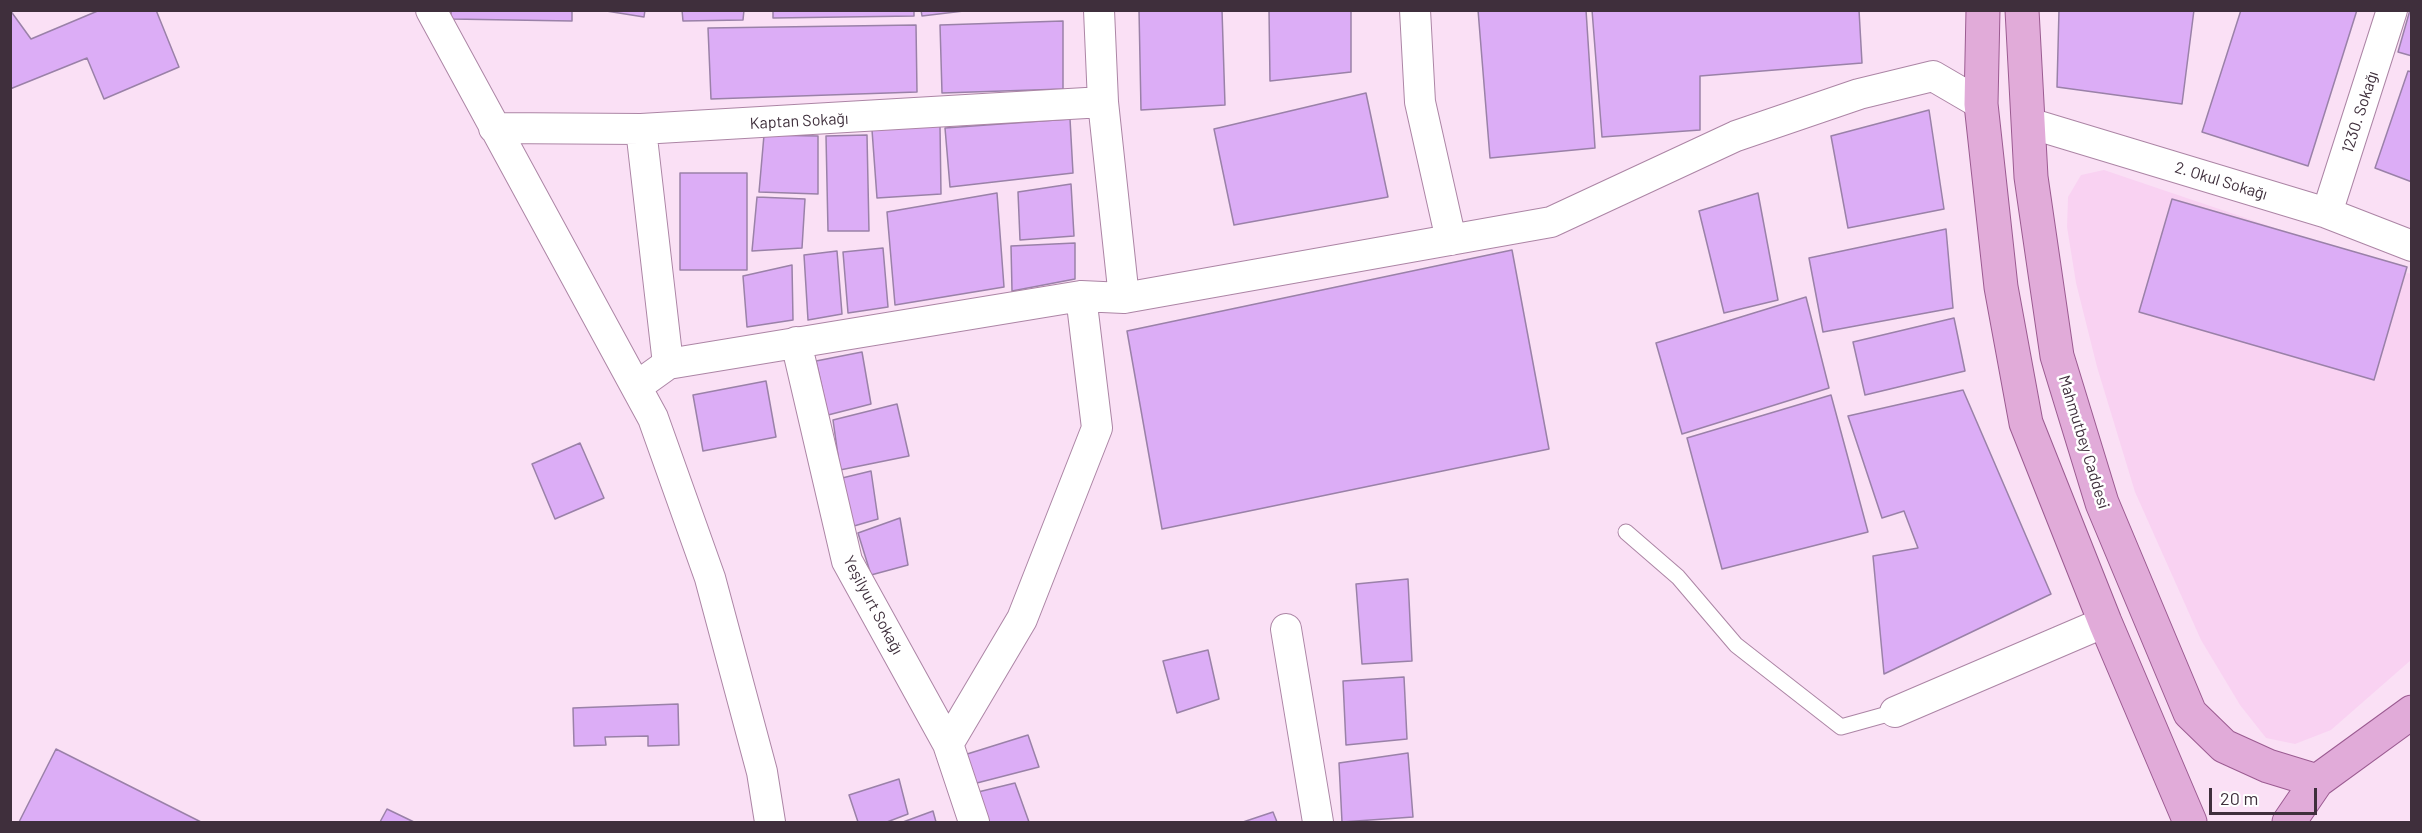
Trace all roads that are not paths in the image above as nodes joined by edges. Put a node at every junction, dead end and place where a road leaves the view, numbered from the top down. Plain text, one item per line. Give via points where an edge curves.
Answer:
1 (431, 10) edge
2 (1099, 10) edge
3 (1415, 10) edge
4 (1983, 10) edge
5 (2022, 10) edge
6 (2392, 10) edge
7 (1104, 102) junction
8 (1981, 104) junction
9 (2029, 123) junction
10 (494, 128) junction
11 (641, 129) junction
12 (2327, 213) junction
13 (1451, 240) junction
14 (2412, 246) edge
15 (1081, 296) junction
16 (1124, 298) junction
17 (796, 342) junction
18 (668, 364) junction
19 (636, 387) junction
20 (1626, 532) dead end
21 (2105, 621) junction
22 (1286, 629) dead end
23 (1895, 712) joint
24 (2412, 712) edge
25 (948, 744) junction
26 (2317, 781) junction
27 (770, 822) edge
28 (974, 822) edge
29 (1318, 822) edge
30 (2190, 822) edge
31 (2289, 822) edge

1 - 10 street
2 - 7 street
3 - 13 street via 1420,102
4 - 8 main road
5 - 9 main road, Mahmutbey Caddesi
6 - 12 street, 1230. Sokağı
7 - 11 street, Kaptan Sokağı
7 - 16 street
8 - 13 street via 1933,76 1869,91 1736,136 1551,222
8 - 21 main road via 2001,287 2026,423
9 - 12 street, 2. Okul Sokağı
9 - 26 main road, Mahmutbey Caddesi via 2031,177 2057,356 2102,503 2190,713 2224,746 2268,766
10 - 11 street, Kaptan Sokağı
10 - 19 street
11 - 18 street
12 - 14 street, 2. Okul Sokağı
13 - 16 street
15 - 16 street
15 - 17 street
15 - 25 street via 1097,428 1022,619
17 - 18 street
17 - 25 street, Yeşilyurt Sokağı via 846,561
18 - 19 street
19 - 27 street via 652,418 710,578 762,772
20 - 23 lane via 1678,577 1736,645 1841,727
21 - 23 street
21 - 30 main road
22 - 29 street
24 - 26 main road
25 - 28 street, Yeşilyurt Sokağı
26 - 31 main road

